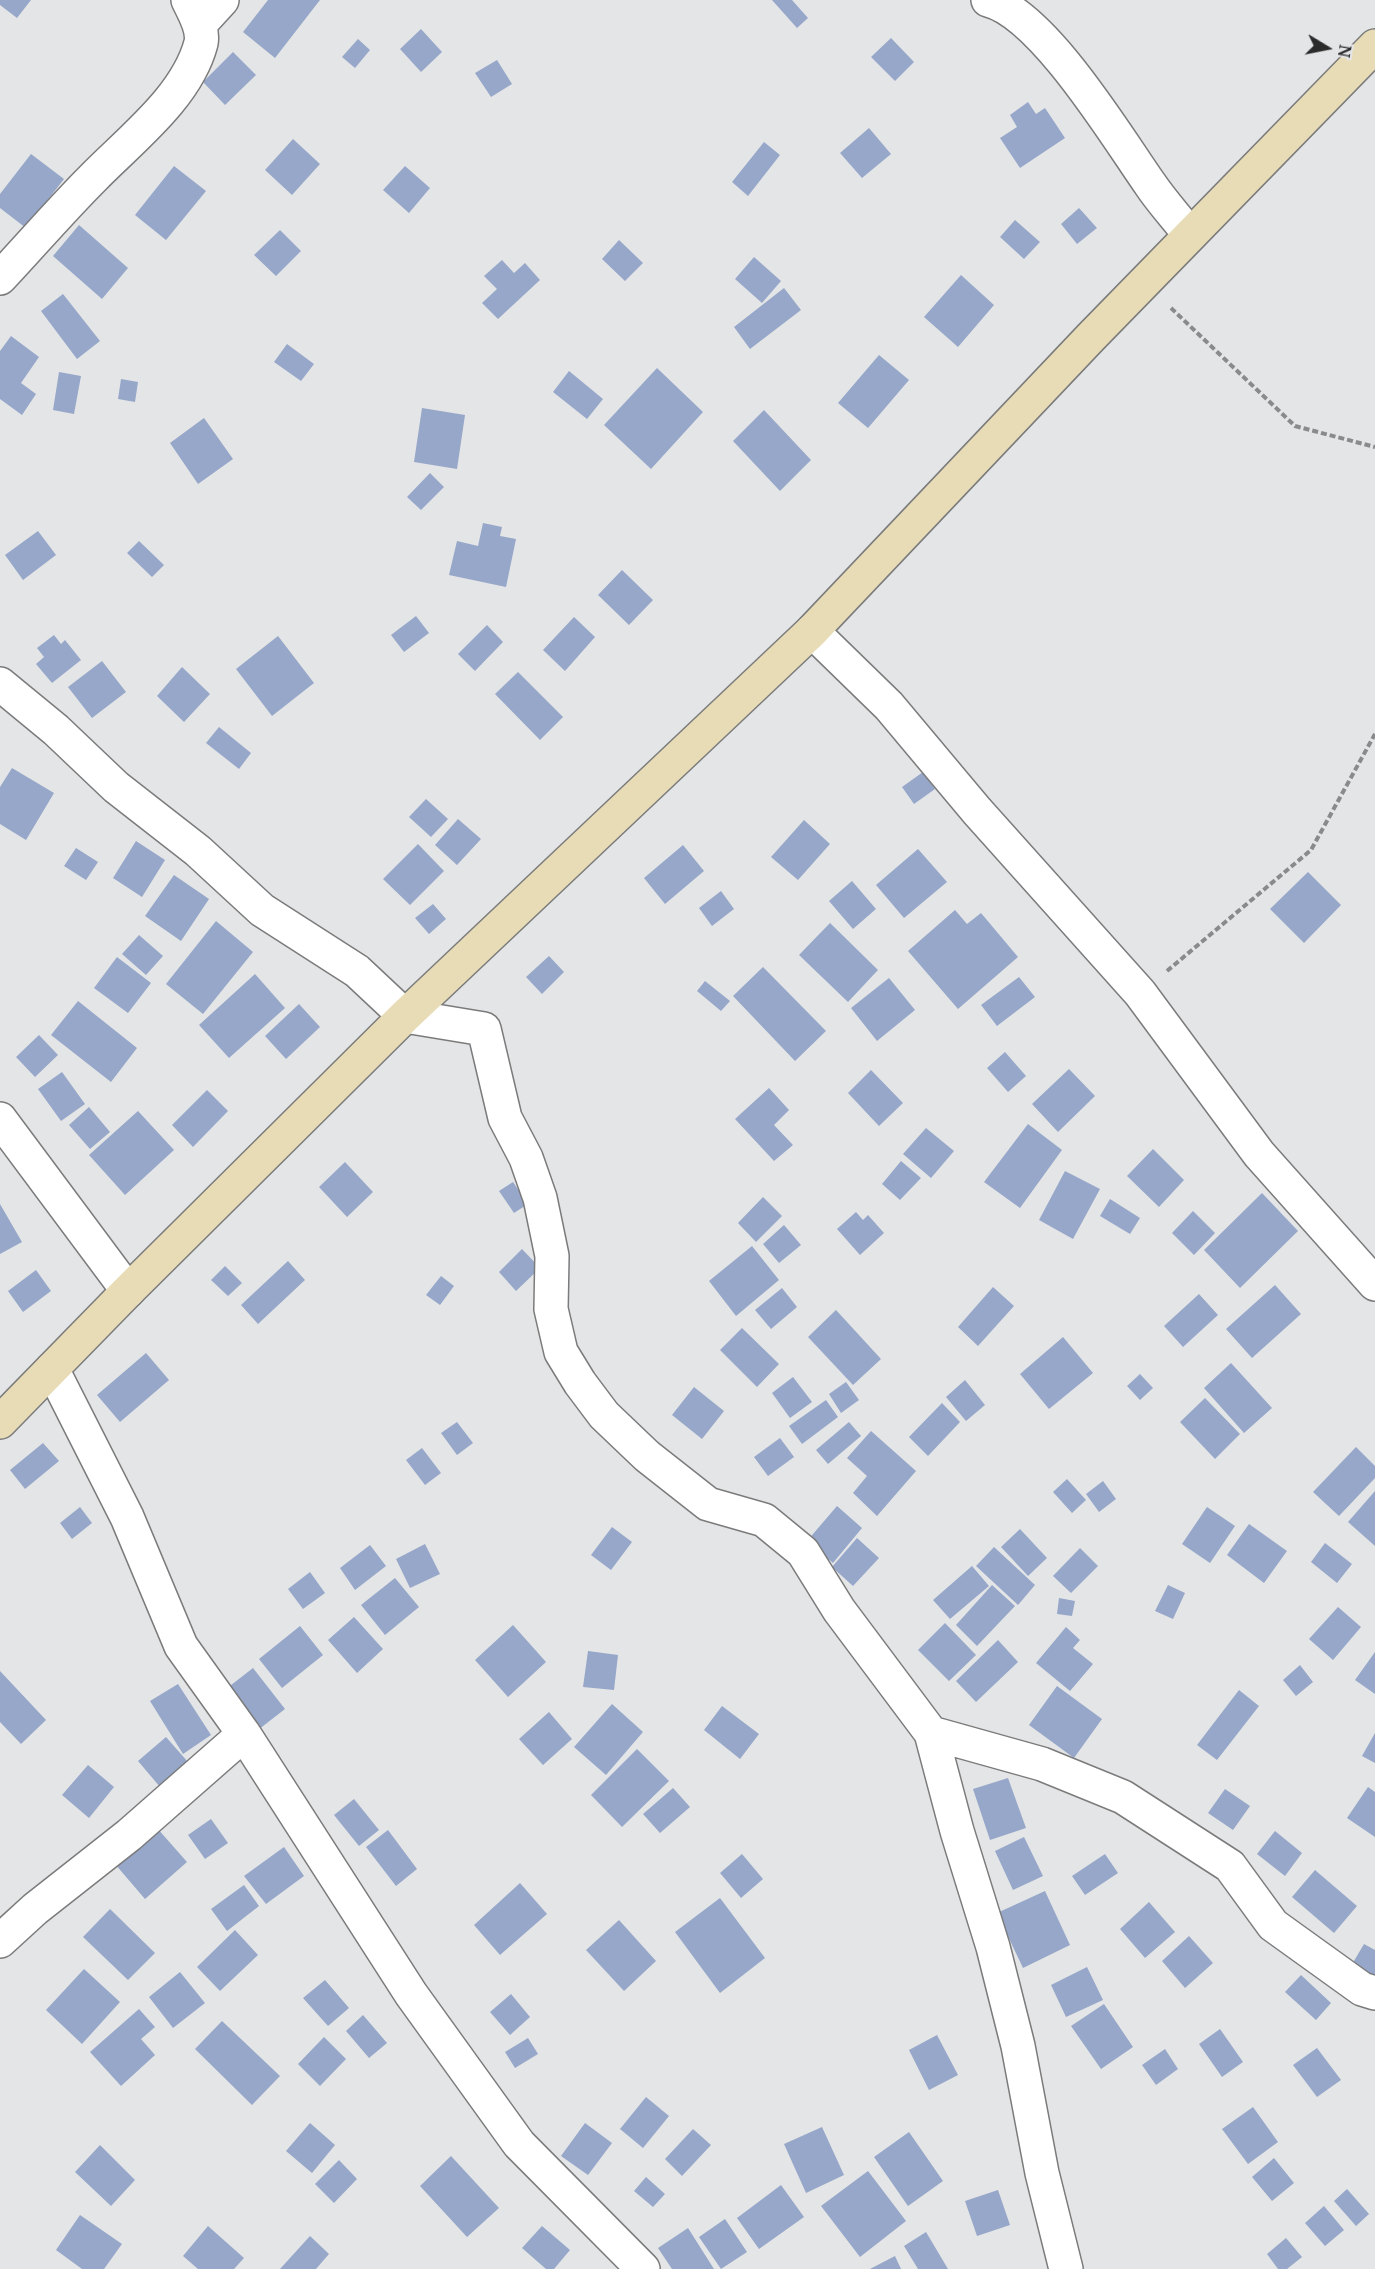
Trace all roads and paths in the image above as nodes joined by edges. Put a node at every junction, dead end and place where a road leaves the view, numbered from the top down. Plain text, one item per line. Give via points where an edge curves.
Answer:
1 (222, 0) edge
2 (988, 0) edge
3 (194, 12) edge
4 (1375, 46) edge
5 (1190, 235) junction
6 (0, 278) edge
7 (1144, 282) junction
8 (1375, 447) edge
9 (812, 631) junction
10 (0, 684) edge
11 (1375, 734) edge
12 (1140, 993) junction
13 (405, 1016) junction
14 (0, 1119) edge
15 (1375, 1284) edge
16 (128, 1291) junction
17 (52, 1369) junction
18 (0, 1422) edge
19 (931, 1733) junction
20 (244, 1734) junction
21 (0, 1941) edge
22 (1375, 1993) edge
23 (643, 2269) edge
24 (1066, 2269) edge

1 - 3 street
2 - 5 street via 999,3 1046,44 1089,95
3 - 6 street via 201,42 187,74 159,114
4 - 5 street
5 - 7 street
7 - 8 path via 1295,426
7 - 9 street
9 - 12 street via 889,706 977,812
9 - 13 street
10 - 13 street via 262,910 357,971
11 - 12 path via 1311,850
12 - 15 street via 1259,1154
13 - 16 street
13 - 19 street via 484,1029 505,1118 526,1158 540,1198 552,1256 551,1309 561,1352 592,1399 647,1456 708,1504 764,1520 803,1552 839,1610
14 - 16 street
16 - 17 street
17 - 18 street
17 - 20 street via 127,1517 181,1647
19 - 22 street via 1042,1764 1123,1797 1230,1866 1273,1925 1362,1989
19 - 24 street via 999,1970
20 - 21 street
20 - 23 street via 411,1994 519,2144

